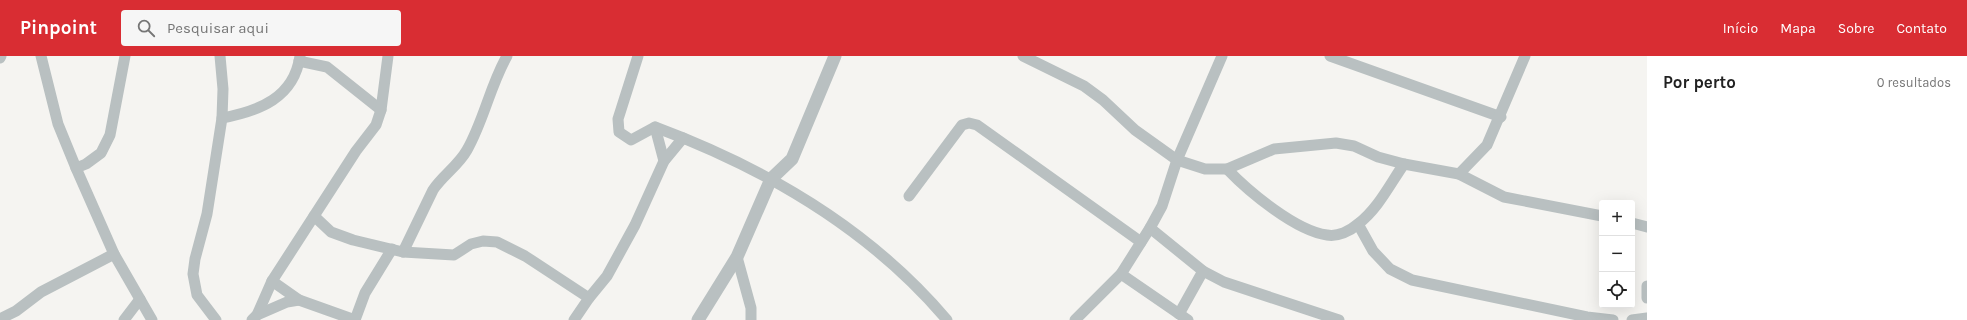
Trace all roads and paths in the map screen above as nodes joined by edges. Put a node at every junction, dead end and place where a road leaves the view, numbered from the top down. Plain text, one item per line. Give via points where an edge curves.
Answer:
1 (41, 56) edge
2 (125, 56) edge
3 (220, 56) edge
4 (388, 56) edge
5 (507, 56) edge
6 (638, 56) edge
7 (835, 56) edge
8 (1023, 56) edge
9 (1222, 56) edge
10 (1330, 56) edge
11 (1525, 56) edge
12 (299, 59) edge
13 (381, 110) junction
14 (1500, 117) junction
15 (222, 118) junction
16 (655, 127) junction
17 (683, 138) junction
18 (664, 160) junction
19 (1177, 160) junction
20 (1404, 164) junction
21 (76, 168) junction
22 (1227, 169) junction
23 (1459, 174) junction
24 (771, 179) junction
25 (909, 196) dead end
26 (1599, 215) edge
27 (314, 216) junction
28 (1358, 224) junction
29 (1635, 224) edge
30 (1647, 227) edge
31 (1150, 228) junction
32 (1141, 242) junction
33 (392, 249) junction
34 (403, 252) junction
35 (114, 254) junction
36 (737, 257) junction
37 (1203, 271) junction
38 (1121, 274) junction
39 (272, 281) junction
40 (1647, 286) edge
41 (589, 298) junction
42 (1647, 298) edge
43 (140, 299) junction
44 (299, 300) junction
45 (1183, 317) edge
46 (255, 318) edge
47 (1647, 318) edge
48 (0, 319) edge
49 (124, 320) edge
50 (152, 320) edge
51 (216, 320) edge
52 (355, 320) edge
53 (574, 320) edge
54 (698, 320) edge
55 (751, 320) edge
56 (947, 320) edge
57 (1076, 320) edge
58 (1339, 320) edge
59 (1614, 320) edge
60 (1632, 320) edge

1 - 21 street via 58,124
2 - 21 street via 110,135 101,153
3 - 15 street
4 - 13 street
5 - 34 street via 498,71 467,151 435,186
6 - 16 street via 618,119 619,132 631,140
7 - 24 street via 792,159
8 - 19 street via 1084,86 1135,130
9 - 19 street
10 - 14 street
11 - 14 street
12 - 13 street via 327,67
12 - 15 street via 288,87 276,98 240,115
13 - 27 street via 376,125
14 - 23 street via 1487,145
15 - 51 street via 207,214 193,274 197,295
16 - 17 street
16 - 18 street
17 - 18 street
17 - 24 street
18 - 41 street via 635,225 607,276
19 - 22 street via 1205,169
19 - 31 street via 1162,206
20 - 22 street via 1378,157 1354,146 1336,143 1274,149
20 - 23 street
20 - 28 street via 1378,203
21 - 35 street
22 - 28 street via 1245,188 1264,202 1317,233 1329,236 1343,233
23 - 26 street via 1504,197
24 - 36 street
24 - 56 street via 839,221 876,250
25 - 32 street via 962,125 969,123 977,125
27 - 33 street via 331,232
27 - 39 street
28 - 59 street via 1373,251 1390,269 1412,280 1587,317
29 - 30 street
31 - 32 street
31 - 37 street
32 - 38 street
33 - 34 street
33 - 52 street via 365,293
34 - 41 street via 454,255 471,244 497,242 525,256
35 - 43 street
35 - 48 street via 41,292 16,312
36 - 54 street
36 - 55 street via 751,308
37 - 45 street
37 - 58 street via 1241,289
38 - 45 street
38 - 57 street
39 - 44 street
39 - 46 street
40 - 42 street
41 - 53 street
43 - 49 street
43 - 50 street
44 - 46 street via 287,302
44 - 52 street
47 - 60 street

